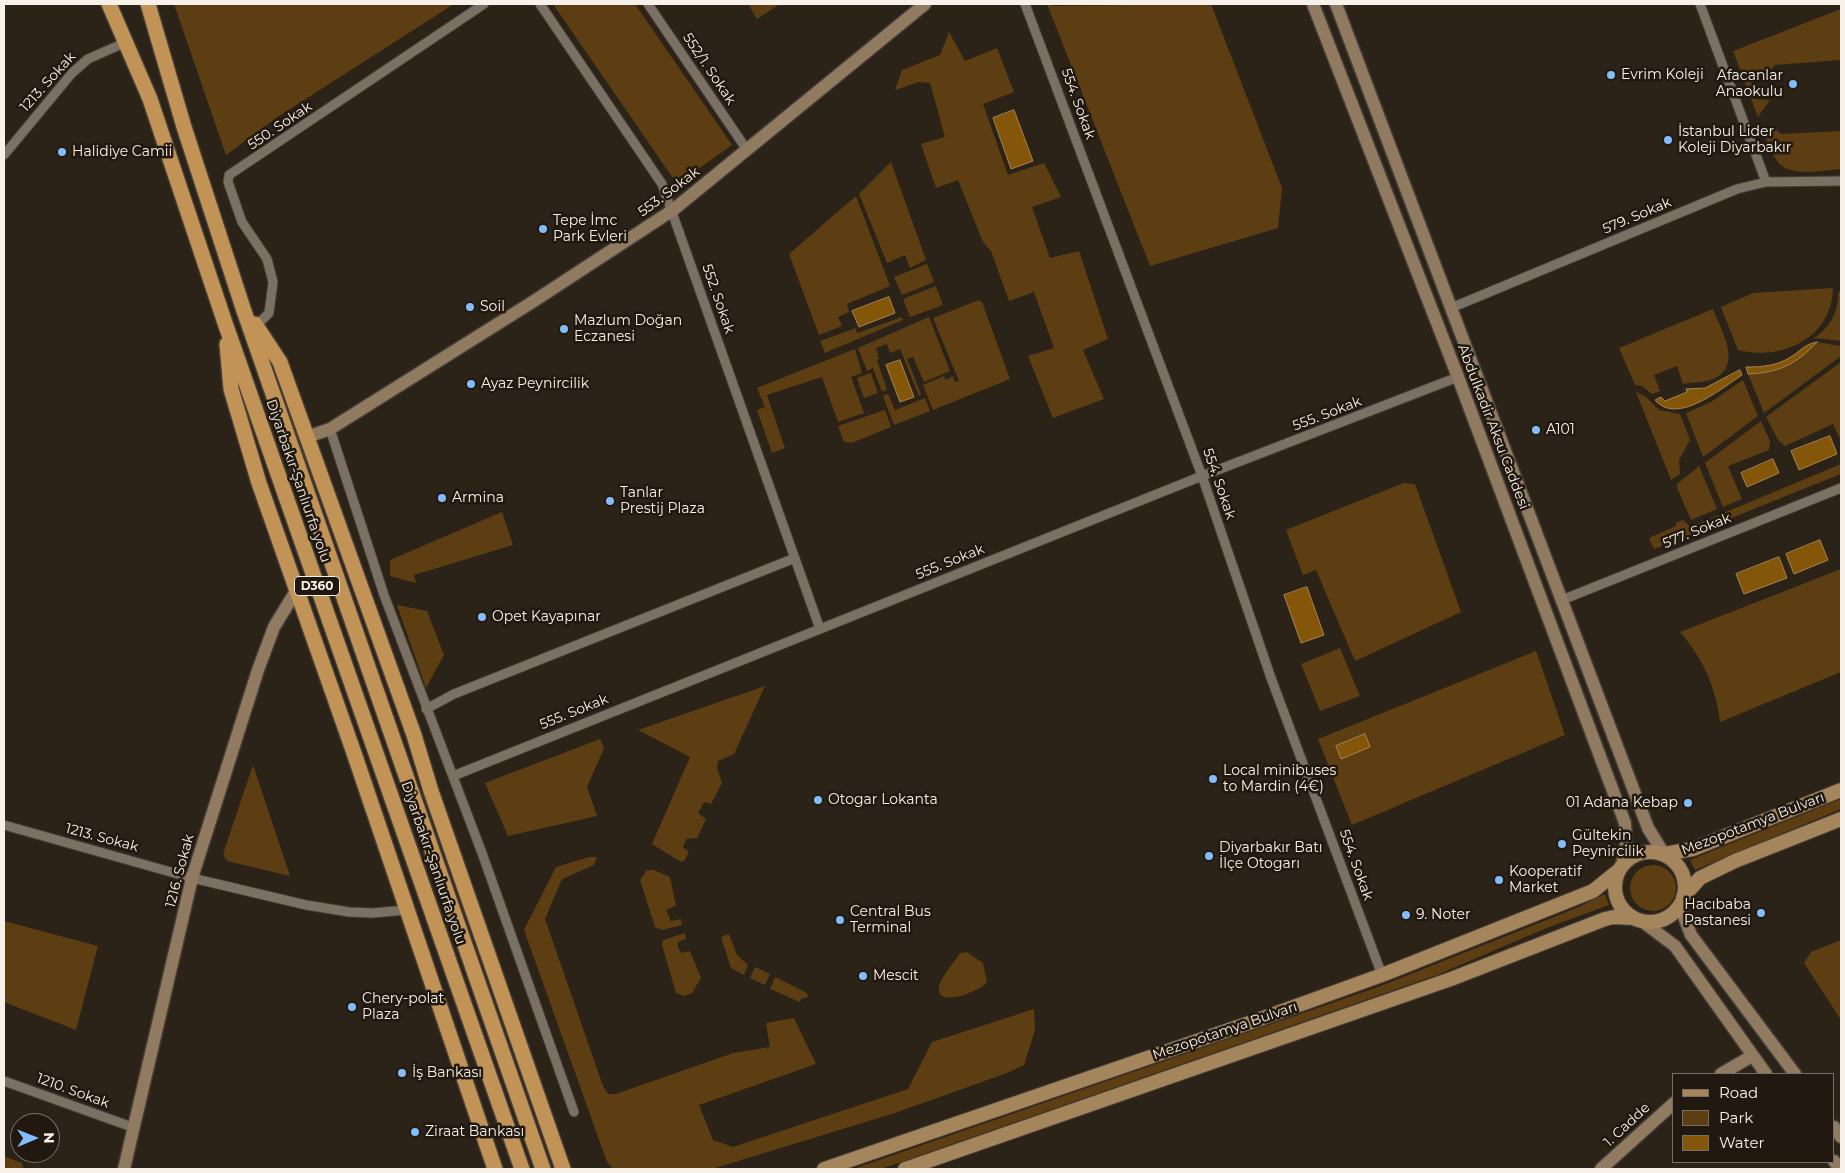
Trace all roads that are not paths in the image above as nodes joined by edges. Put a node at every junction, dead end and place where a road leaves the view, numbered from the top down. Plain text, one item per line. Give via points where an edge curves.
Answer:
1 (109, 4) edge
2 (148, 4) edge
3 (484, 4) edge
4 (540, 4) edge
5 (648, 4) edge
6 (925, 4) edge
7 (1025, 4) edge
8 (1314, 4) edge
9 (1336, 4) edge
10 (1700, 4) edge
11 (124, 43) junction
12 (748, 150) junction
13 (4, 155) edge
14 (1841, 181) edge
15 (1766, 182) junction
16 (673, 210) junction
17 (243, 308) junction
18 (1451, 308) junction
19 (225, 323) junction
20 (256, 326) junction
21 (1458, 378) junction
22 (330, 429) junction
23 (307, 437) junction
24 (1202, 476) junction
25 (1841, 488) edge
26 (795, 558) junction
27 (296, 591) junction
28 (1562, 600) junction
29 (820, 629) junction
30 (426, 710) junction
31 (453, 776) junction
32 (1841, 790) edge
33 (1841, 820) edge
34 (4, 825) edge
35 (1664, 854) junction
36 (1620, 868) junction
37 (192, 878) junction
38 (1682, 901) junction
39 (408, 910) junction
40 (1638, 920) junction
41 (1382, 975) junction
42 (1752, 1056) junction
43 (1724, 1073) edge
44 (1765, 1073) edge
45 (1794, 1073) edge
46 (4, 1081) edge
47 (1672, 1105) edge
48 (574, 1112) dead end
49 (132, 1128) junction
50 (124, 1169) edge
51 (496, 1169) edge
52 (522, 1169) edge
53 (543, 1169) edge
54 (564, 1169) edge
55 (824, 1169) edge
56 (905, 1169) edge
57 (1601, 1169) edge

1 - 11 highway, Diyarbakır-Şanlıurfa yolu / D360
2 - 17 highway, Diyarbakır-Şanlıurfa yolu / D360
3 - 20 street, 550. Sokak via 229,175 228,182 242,222 267,259 272,282 269,313
4 - 16 street, 552. Sokak via 662,184
5 - 12 street, 552/1. Sokak
6 - 12 main road, 553. Sokak
7 - 24 street, 554. Sokak
8 - 21 main road, Abdulkadir Aksu Caddesi
9 - 18 main road, Abdulkadir Aksu Caddesi
10 - 15 street
11 - 13 street, 1213. Sokak via 88,58 72,72
11 - 19 highway, Diyarbakır-Şanlıurfa yolu / D360 via 150,99
12 - 16 main road, 553. Sokak
14 - 15 street, 579. Sokak
15 - 18 street, 579. Sokak via 1738,189
16 - 22 main road, 553. Sokak via 534,302
16 - 26 street, 552. Sokak
17 - 20 highway
17 - 53 highway, Diyarbakır-Şanlıurfa yolu / D360
18 - 28 main road, Abdulkadir Aksu Caddesi
19 - 27 highway via 231,389
19 - 52 highway, Diyarbakır-Şanlıurfa yolu / D360
20 - 23 highway via 280,362
21 - 24 street, 555. Sokak
21 - 36 main road, Abdulkadir Aksu Caddesi via 1625,823 1626,844
22 - 23 main road, 553. Sokak
22 - 30 street via 384,595
23 - 54 highway
24 - 29 street, 555. Sokak
24 - 41 street, 554. Sokak via 1271,678
25 - 28 street, 577. Sokak
26 - 29 street, 552. Sokak
26 - 30 street via 454,694
27 - 37 main road, 1216. Sokak via 274,627 258,670
27 - 39 highway
28 - 35 main road, Abdulkadir Aksu Caddesi via 1648,828
29 - 31 street, 555. Sokak
30 - 31 street
31 - 48 street
32 - 35 main road, Mezopotamya Bulvarı via 1693,849
33 - 38 main road, Mezopotamya Bulvarı via 1700,878
34 - 37 street, 1213. Sokak
35 - 36 main road via 1636,854
35 - 38 main road via 1679,867 1685,887
36 - 40 main road via 1614,882 1618,903
36 - 41 main road, Mezopotamya Bulvarı via 1593,891
37 - 39 street, 1213. Sokak via 349,912
37 - 49 main road, 1216. Sokak
38 - 40 main road via 1660,921
38 - 45 main road via 1691,935
39 - 51 highway
40 - 42 main road via 1675,946
40 - 56 main road, Mezopotamya Bulvarı via 1605,919 1450,979
41 - 55 main road, Mezopotamya Bulvarı
42 - 43 main road
42 - 44 main road
46 - 49 street, 1210. Sokak
47 - 57 main road, 1. Cadde
49 - 50 main road, 1216. Sokak

